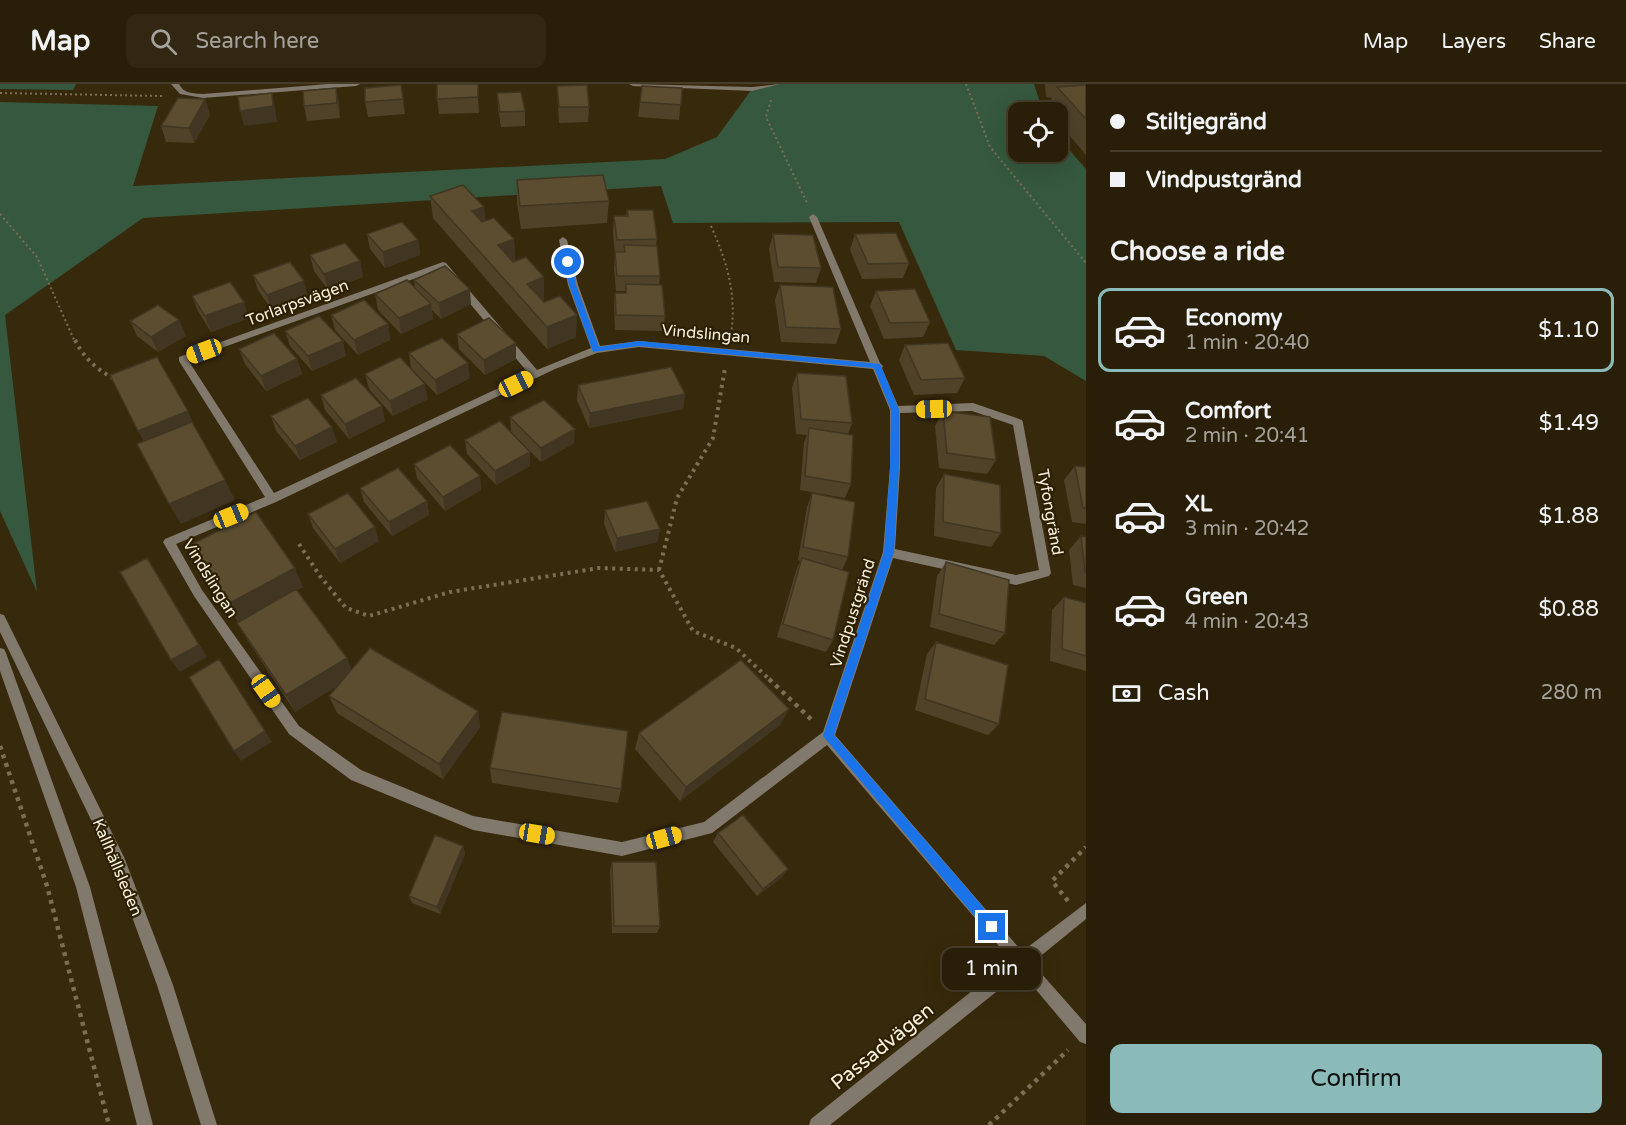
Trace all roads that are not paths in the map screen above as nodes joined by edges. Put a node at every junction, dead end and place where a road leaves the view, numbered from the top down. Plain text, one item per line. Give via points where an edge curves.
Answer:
1 (175, 84) edge
2 (356, 84) edge
3 (633, 84) edge
4 (776, 84) edge
5 (813, 217) road end
6 (563, 240) dead end
7 (596, 350) junction
8 (878, 366) junction
9 (536, 375) junction
10 (895, 410) junction
11 (272, 500) junction
12 (889, 552) junction
13 (0, 619) edge
14 (0, 653) edge
15 (828, 736) junction
16 (1083, 912) edge
17 (1021, 961) junction
18 (1085, 1035) edge
19 (145, 1125) edge
20 (209, 1125) edge
21 (817, 1125) edge

1 - 2 street via 184,94 203,96
3 - 4 street via 752,89
5 - 8 street, Vindpustgränd
6 - 7 street via 573,285
7 - 8 street, Vindslingan via 639,344
7 - 9 street, Vindslingan
8 - 10 street, Vindpustgränd
9 - 11 street, Vindslingan
9 - 11 street, Torlarpsvägen via 444,265 182,359
10 - 12 street, Vindpustgränd
10 - 12 street, Tyfongränd via 973,407 1018,423 1045,573 1016,580
11 - 15 street, Vindslingan via 169,542 198,593 294,730 356,775 472,823 622,849 707,828
12 - 15 street, Vindpustgränd
13 - 20 street, Kallhällsleden via 119,862 165,984
14 - 19 street via 83,887
15 - 17 street
16 - 17 street, Passadvägen
17 - 18 street
17 - 21 street, Passadvägen

